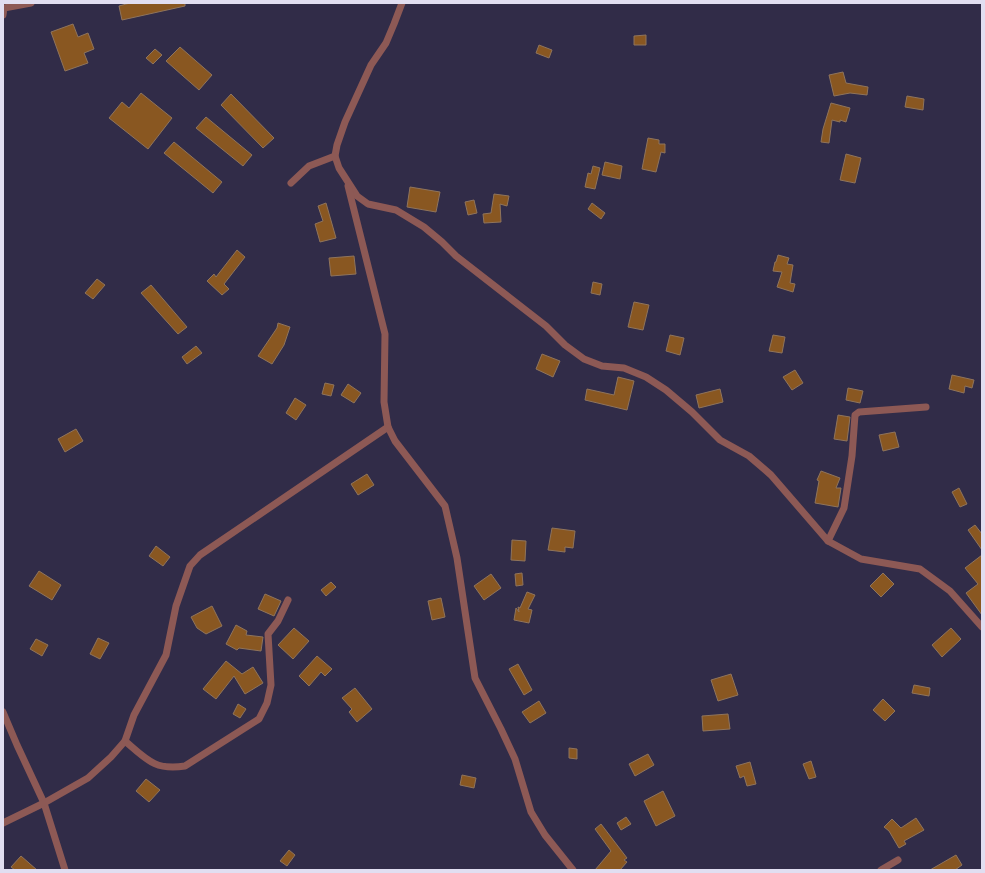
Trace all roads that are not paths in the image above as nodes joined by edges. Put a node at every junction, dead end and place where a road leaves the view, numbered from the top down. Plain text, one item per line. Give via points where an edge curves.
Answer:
1 (31, 3) edge
2 (402, 3) edge
3 (3, 15) edge
4 (335, 156) junction
5 (346, 177) junction
6 (291, 183) dead end
7 (926, 407) dead end
8 (388, 428) junction
9 (828, 541) junction
10 (288, 600) dead end
11 (982, 626) edge
12 (3, 712) edge
13 (125, 741) junction
14 (44, 803) junction
15 (3, 823) edge
16 (898, 860) dead end
17 (65, 870) edge
18 (573, 870) edge
19 (881, 870) edge

1 - 3 street via 4,8
2 - 4 street via 386,43 371,65 345,122
4 - 5 street via 339,168
4 - 6 street via 310,166
5 - 8 street via 385,334 384,402
5 - 9 street via 357,196 368,204 396,210 424,227 456,256 584,359 602,366 624,368 646,377 666,390 720,440 749,456 771,475
7 - 9 street via 859,412 855,416 844,508
8 - 13 street via 200,555 190,566 176,606 166,655 134,715
8 - 18 street via 395,441 445,506 459,565 475,678 515,759 531,812 545,835
9 - 11 street via 861,559 920,570 950,591
10 - 13 street via 278,621 268,634 271,685 267,703 259,719 185,766 172,768 151,762
12 - 14 street
13 - 14 street via 88,778
14 - 15 street
14 - 17 street
16 - 19 street

